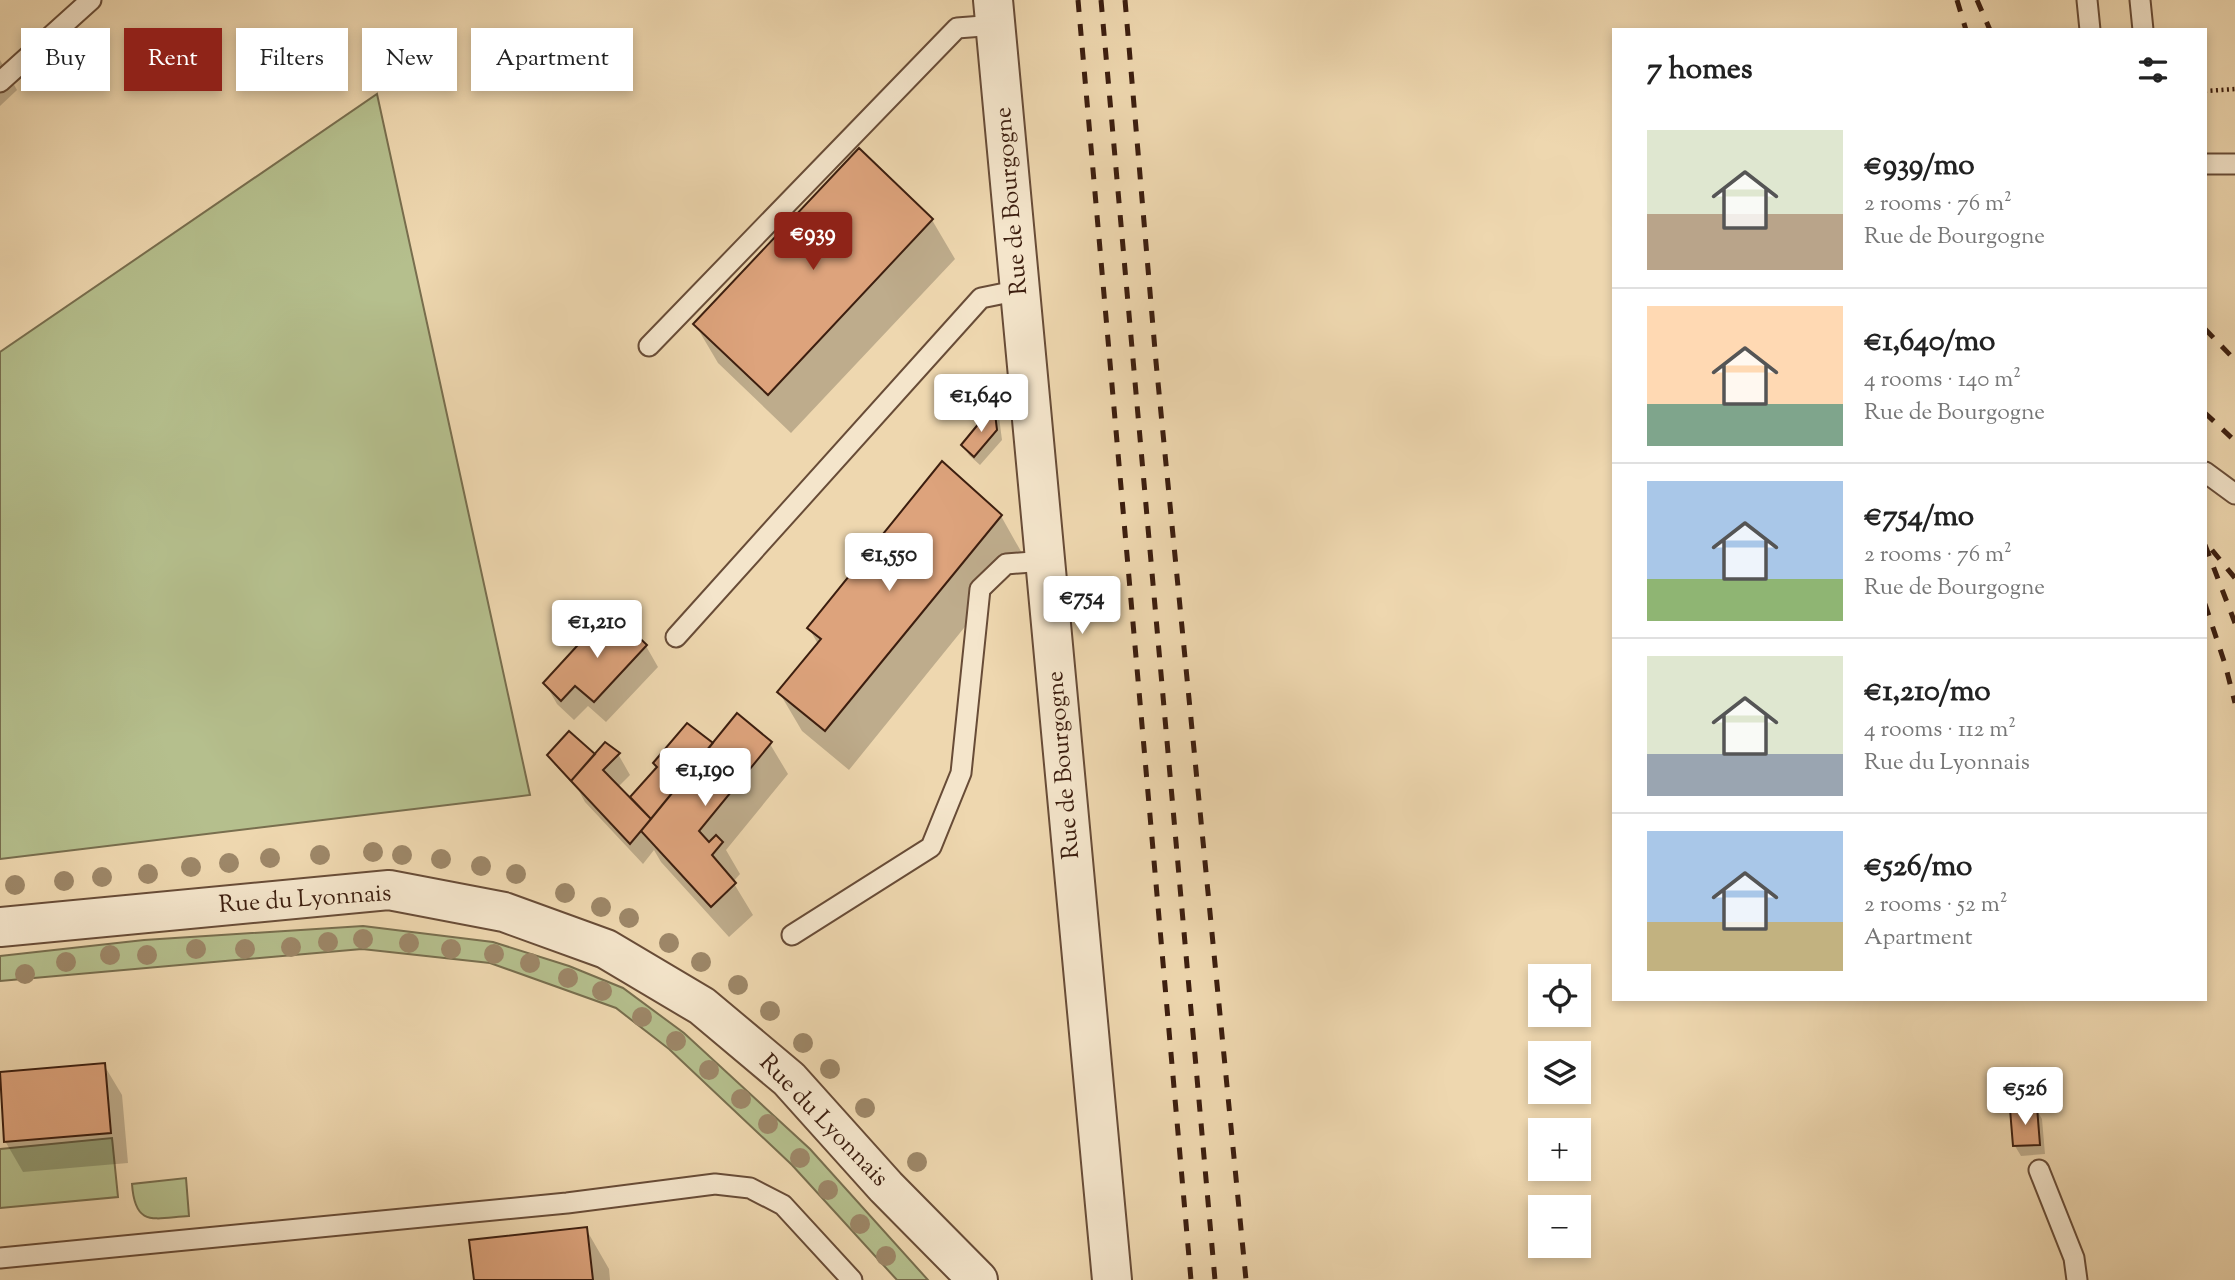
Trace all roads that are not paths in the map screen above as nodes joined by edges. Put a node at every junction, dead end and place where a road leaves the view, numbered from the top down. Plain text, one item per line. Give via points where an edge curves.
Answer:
1 (91, 0) edge
2 (2087, 0) edge
3 (2140, 0) edge
4 (994, 12) edge
5 (2090, 28) edge
6 (2143, 28) edge
7 (0, 82) edge
8 (2207, 164) edge
9 (2235, 164) edge
10 (1020, 290) junction
11 (649, 345) dead end
12 (2207, 473) edge
13 (2235, 494) edge
14 (1045, 561) junction
15 (676, 638) dead end
16 (0, 927) edge
17 (792, 936) dead end
18 (2039, 1170) dead end
19 (0, 1258) edge
20 (852, 1280) edge
21 (978, 1280) edge
22 (1112, 1280) edge
23 (2077, 1280) edge

1 - 7 lane
2 - 5 lane
3 - 6 lane
4 - 10 street, Rue de Bourgogne
4 - 11 lane via 957,28
8 - 9 lane
10 - 14 street, Rue de Bourgogne
10 - 15 lane via 981,298
12 - 13 lane
14 - 17 lane via 1006,564 980,589 961,773 931,847
14 - 22 street, Rue de Bourgogne
16 - 21 street, Rue du Lyonnais via 389,890 504,912 606,949 702,1006 789,1079
18 - 23 lane via 2074,1258
19 - 20 lane via 567,1203 715,1184 750,1188 783,1205

